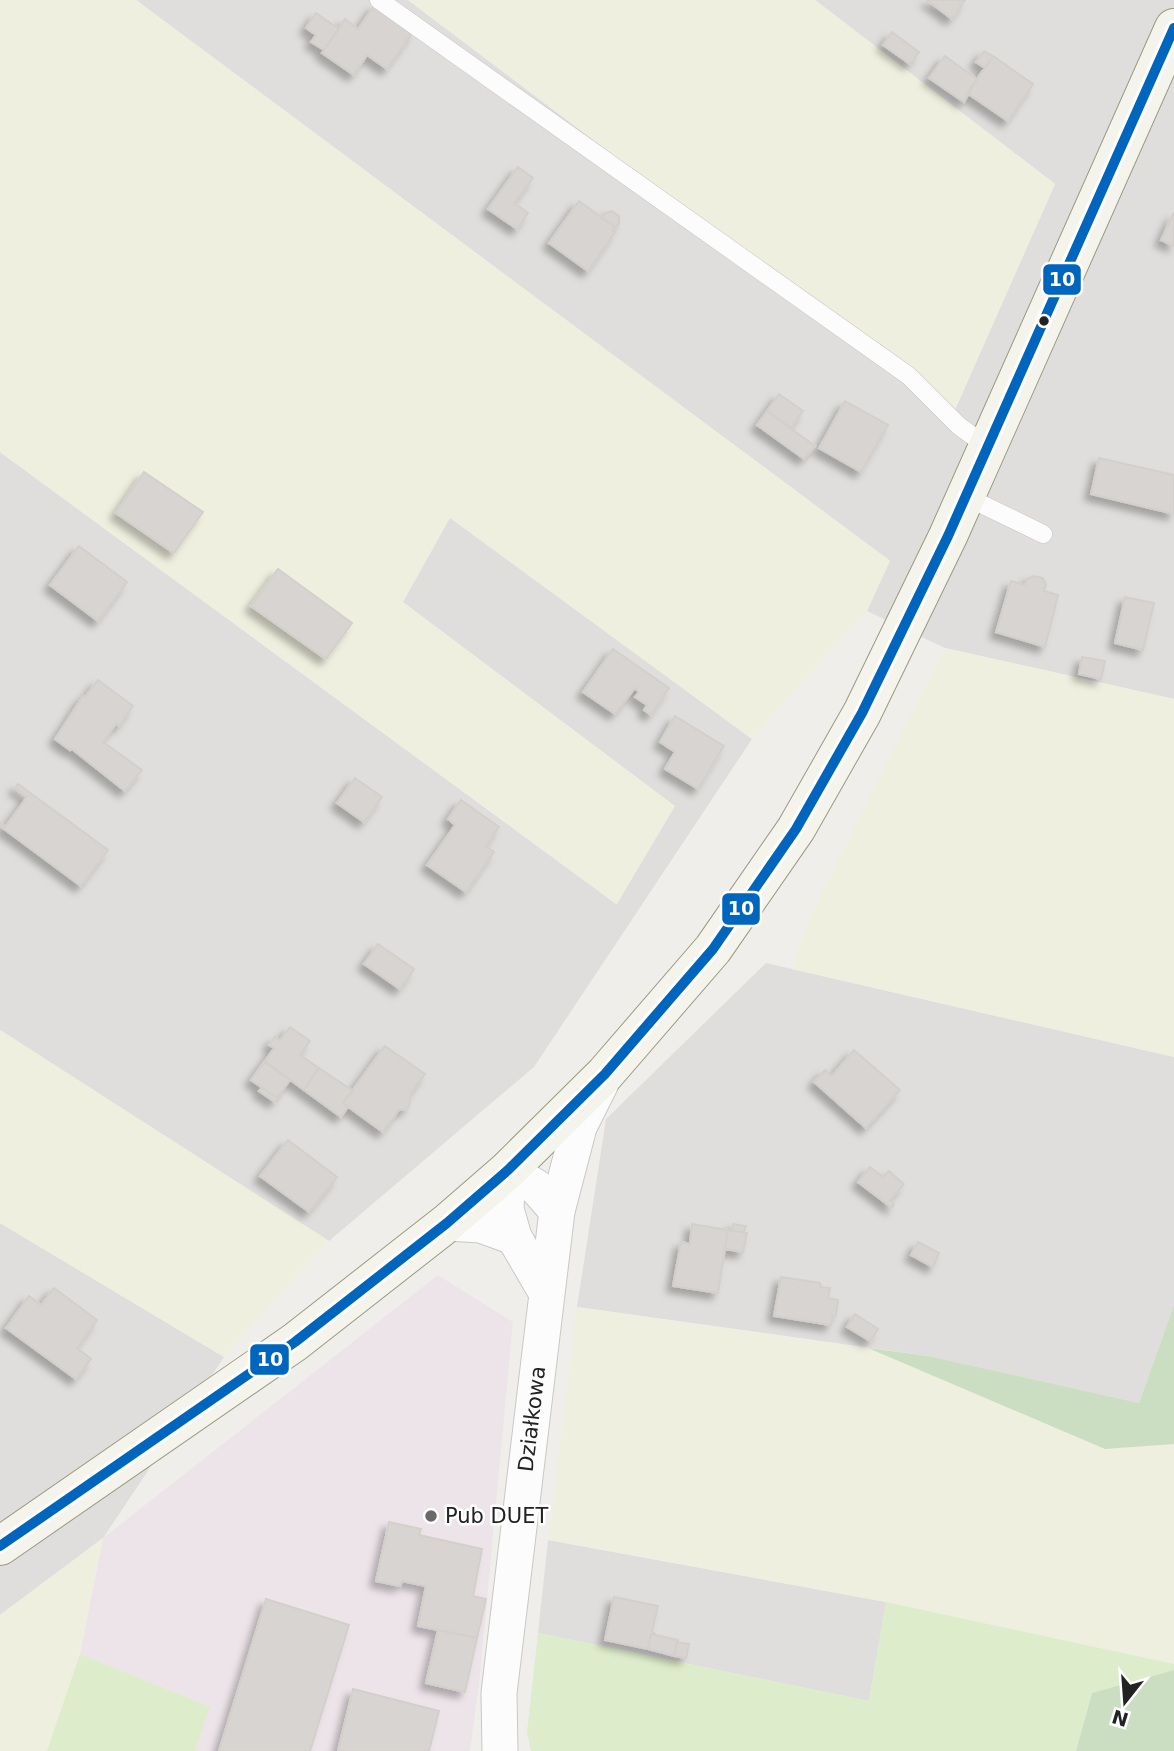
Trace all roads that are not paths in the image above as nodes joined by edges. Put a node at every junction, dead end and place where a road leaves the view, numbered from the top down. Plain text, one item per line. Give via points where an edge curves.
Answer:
1 (379, 0) edge
2 (1174, 28) edge
3 (988, 447) junction
4 (965, 496) junction
5 (1043, 534) dead end
6 (605, 1074) junction
7 (508, 1170) junction
8 (557, 1211) junction
9 (447, 1223) junction
10 (514, 1237) junction
11 (546, 1292) junction
12 (0, 1546) edge
13 (500, 1751) edge

1 - 3 lane via 909,376 959,426
2 - 3 main road
3 - 4 main road
4 - 5 lane
4 - 6 main road via 862,713 796,829 713,949
6 - 7 main road
6 - 8 street, Działkowa via 579,1127
7 - 8 street via 536,1187
7 - 9 main road
7 - 10 street via 506,1209
8 - 11 street, Działkowa
9 - 10 street via 481,1225
9 - 12 main road via 295,1342
10 - 11 street
11 - 13 street, Działkowa via 499,1693

